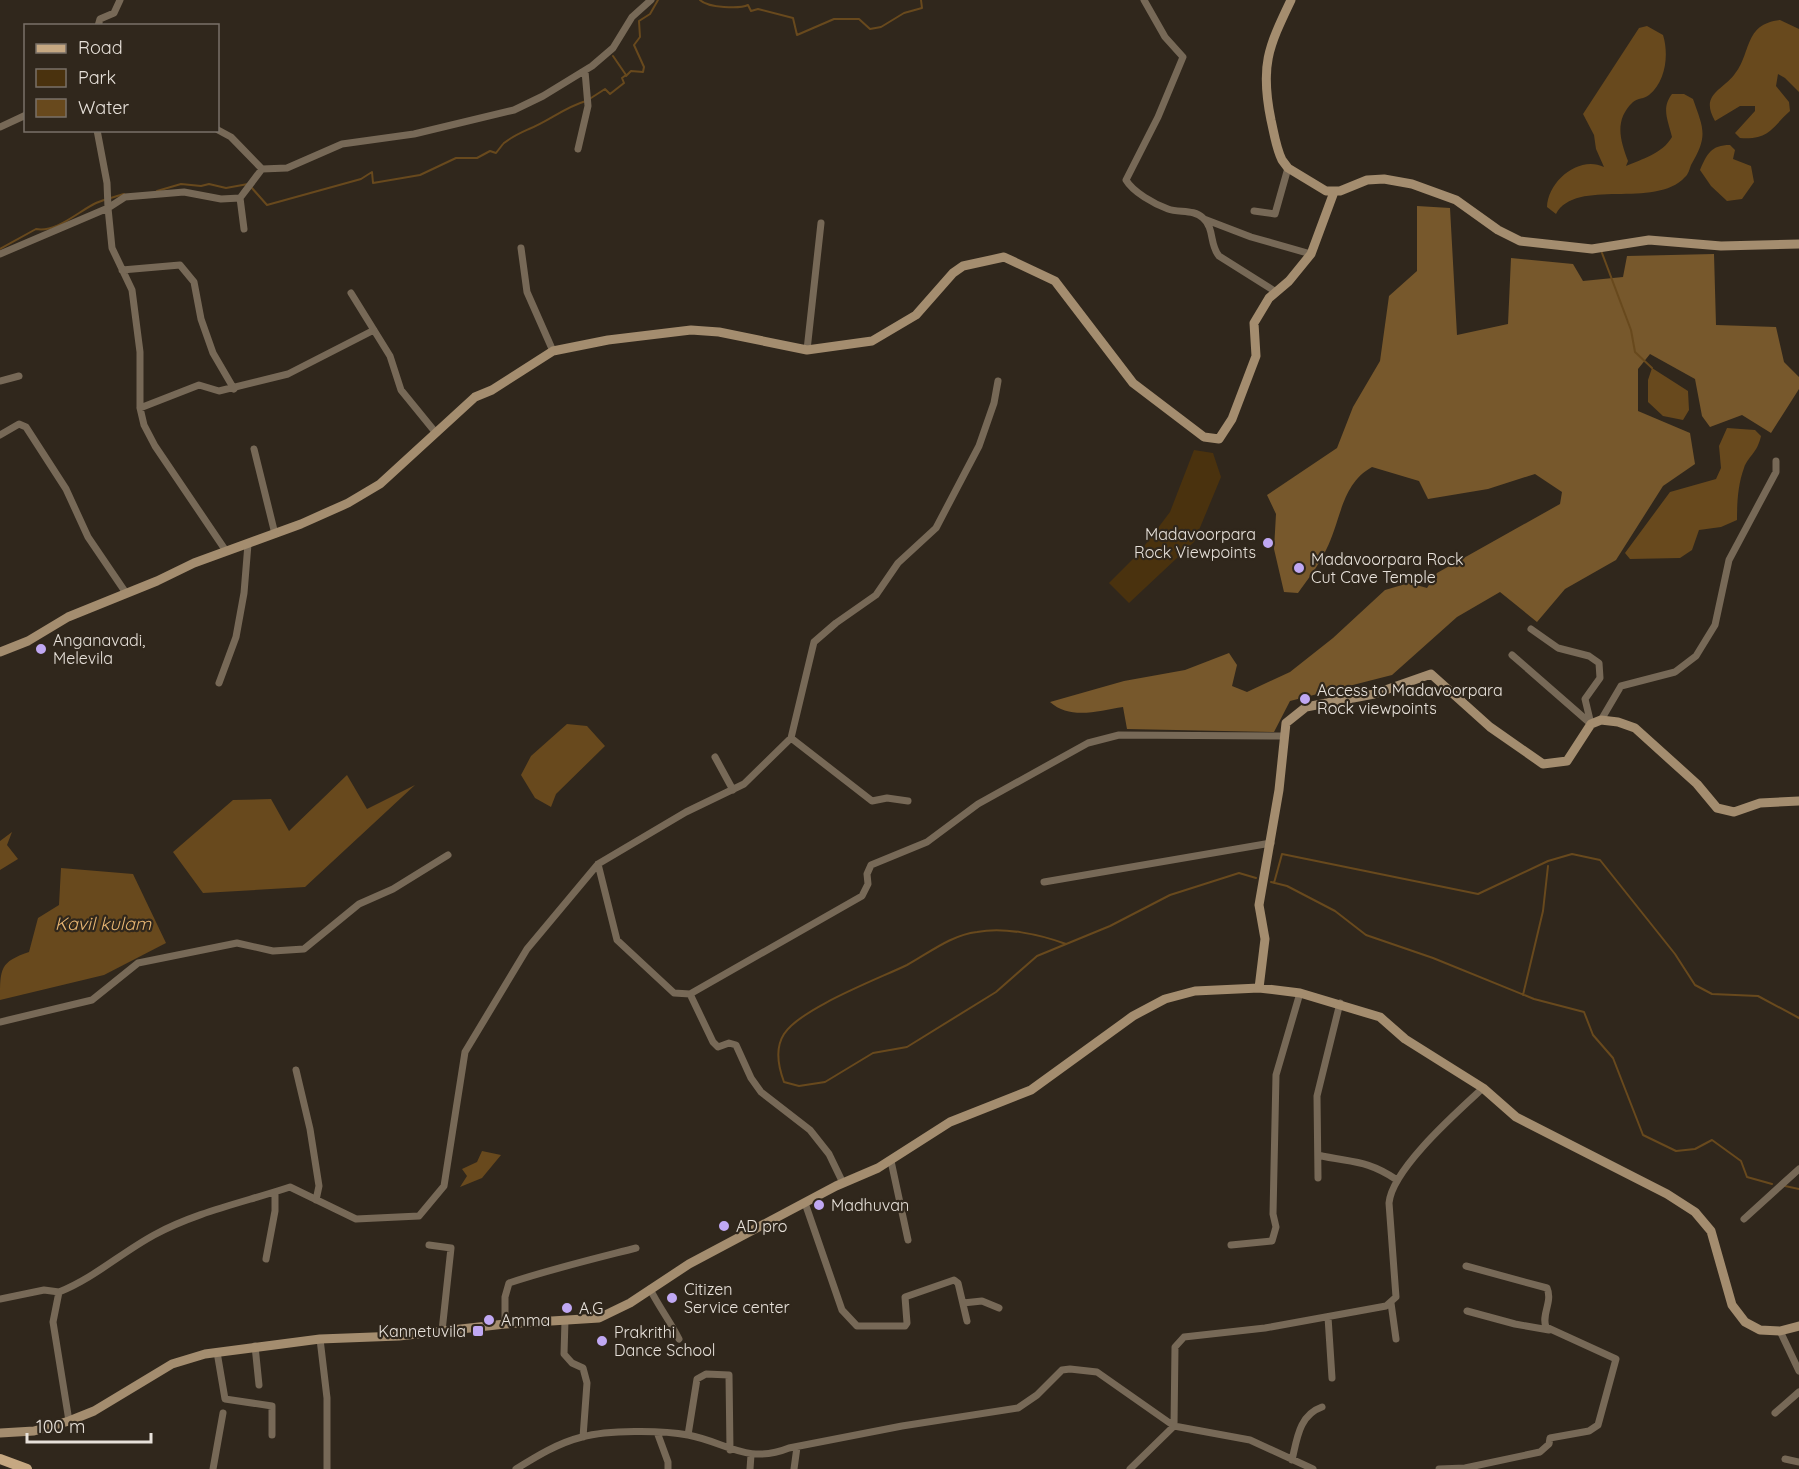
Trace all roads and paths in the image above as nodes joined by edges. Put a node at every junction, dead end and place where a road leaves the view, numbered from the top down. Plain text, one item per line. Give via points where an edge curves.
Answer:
1 (120, 0) edge
2 (651, 0) edge
3 (1144, 0) edge
4 (1291, 0) edge
5 (99, 24) edge
6 (585, 71) junction
7 (24, 116) edge
8 (0, 127) edge
9 (219, 131) edge
10 (97, 132) edge
11 (578, 150) dead end
12 (1288, 168) junction
13 (262, 169) junction
14 (1334, 192) junction
15 (240, 198) junction
16 (108, 208) junction
17 (1254, 212) dead end
18 (1204, 219) junction
19 (821, 223) dead end
20 (244, 229) dead end
21 (1799, 244) edge
22 (521, 248) dead end
23 (0, 254) edge
24 (1311, 254) junction
25 (122, 270) junction
26 (1276, 292) junction
27 (351, 293) dead end
28 (374, 330) junction
29 (807, 350) junction
30 (553, 351) junction
31 (19, 376) dead end
32 (0, 381) edge
33 (998, 381) dead end
34 (234, 389) junction
35 (140, 408) junction
36 (436, 433) junction
37 (0, 435) edge
38 (254, 448) dead end
39 (1776, 461) dead end
40 (275, 534) junction
41 (248, 544) junction
42 (226, 551) junction
43 (126, 593) junction
44 (1531, 629) dead end
45 (0, 652) edge
46 (1512, 655) dead end
47 (219, 683) dead end
48 (1601, 720) junction
49 (1591, 724) junction
50 (1283, 736) junction
51 (791, 738) junction
52 (714, 757) dead end
53 (733, 790) junction
54 (908, 801) dead end
55 (1799, 801) edge
56 (1271, 843) junction
57 (448, 855) dead end
58 (598, 864) junction
59 (1044, 882) dead end
60 (1259, 988) junction
61 (1300, 993) junction
62 (690, 994) junction
63 (1340, 1003) junction
64 (0, 1022) edge
65 (296, 1070) dead end
66 (1483, 1088) junction
67 (1318, 1155) junction
68 (891, 1161) junction
69 (1799, 1169) edge
70 (1318, 1178) dead end
71 (1397, 1180) junction
72 (843, 1183) junction
73 (275, 1192) junction
74 (316, 1200) junction
75 (805, 1203) junction
76 (1744, 1219) dead end
77 (908, 1240) dead end
78 (429, 1245) dead end
79 (1231, 1245) dead end
80 (636, 1248) dead end
81 (266, 1259) dead end
82 (1466, 1266) dead end
83 (650, 1289) junction
84 (59, 1292) junction
85 (0, 1299) edge
86 (1391, 1302) junction
87 (963, 1303) junction
88 (999, 1308) dead end
89 (1467, 1311) dead end
90 (1328, 1317) junction
91 (565, 1320) junction
92 (967, 1321) dead end
93 (504, 1324) junction
94 (1799, 1326) edge
95 (1550, 1330) junction
96 (442, 1331) junction
97 (1780, 1331) junction
98 (320, 1339) junction
99 (678, 1339) dead end
100 (1396, 1340) dead end
101 (255, 1346) junction
102 (217, 1352) junction
103 (1799, 1371) edge
104 (1332, 1378) dead end
105 (259, 1385) dead end
106 (1799, 1392) edge
107 (1322, 1407) dead end
108 (223, 1413) dead end
109 (1775, 1413) dead end
110 (69, 1421) junction
111 (1174, 1426) junction
112 (657, 1432) junction
113 (0, 1433) edge
114 (272, 1435) dead end
115 (688, 1435) junction
116 (583, 1437) junction
117 (797, 1447) junction
118 (730, 1450) junction
119 (752, 1455) junction
120 (0, 1459) edge
121 (1785, 1459) dead end
122 (1292, 1460) junction
123 (1799, 1462) edge
124 (27, 1469) edge
125 (213, 1469) edge
126 (327, 1469) edge
127 (516, 1469) edge
128 (668, 1469) edge
129 (750, 1469) edge
130 (794, 1469) edge
131 (1130, 1469) edge
132 (1313, 1469) edge
133 (1439, 1469) edge

1 - 5 street via 114,13 100,19
2 - 6 street via 632,17 613,48
3 - 18 street via 1165,37 1183,57 1126,180 1130,187 1168,209
4 - 12 main road via 1271,42 1265,70 1266,94 1279,153
6 - 11 street via 588,106
6 - 13 street via 514,110 414,134 342,144 287,168
7 - 8 street
9 - 13 street via 231,137
10 - 16 street
12 - 14 main road
12 - 17 street via 1275,214
13 - 15 street
14 - 21 main road via 1367,180 1412,184 1456,200 1511,238 1572,247 1592,249 1649,240 1722,246
14 - 24 main road
15 - 16 street via 221,199 184,192 125,197
15 - 20 street
16 - 23 street
16 - 25 street via 112,248
18 - 24 street
18 - 26 street via 1212,231 1212,248 1219,256
19 - 29 street
22 - 30 street via 526,292
24 - 26 main road
25 - 34 street via 180,265 194,282 213,353
25 - 35 street via 132,290 136,312
26 - 29 main road via 1254,324 1256,356 1232,419 1219,439 1204,437 1133,383 1054,281 1004,257 963,266 916,315 885,335 872,341
27 - 28 street
28 - 34 street via 288,374
28 - 36 street via 390,356 401,390
29 - 30 main road via 691,330
30 - 36 main road via 475,397
31 - 32 street
33 - 51 street via 979,446 936,528 898,563 876,595 814,642
34 - 35 street via 219,391 199,385
35 - 42 street via 155,446
36 - 40 main road via 380,484 323,515
37 - 43 street via 19,424 26,427 66,489 88,537
38 - 40 street
39 - 48 street via 1776,472 1729,560 1715,624 1696,656 1675,672 1621,686
40 - 41 main road
41 - 42 main road
41 - 47 street via 236,637
42 - 43 main road
43 - 45 main road
44 - 49 street via 1558,648 1589,656 1599,663 1600,678 1585,699
46 - 49 street
48 - 49 main road
48 - 55 main road via 1635,728 1697,784 1717,808 1734,812 1760,803
49 - 50 main road via 1567,761 1543,765 1490,727 1431,674 1374,694 1306,707 1286,723
50 - 56 main road
50 - 62 street via 1119,735 1088,742 978,804 927,842 878,860 871,865 862,896
51 - 53 street
51 - 54 street via 872,801
52 - 53 street
53 - 58 street via 686,812
56 - 59 street
56 - 60 main road via 1259,905 1265,939
57 - 64 street via 393,889 359,904 304,949 273,951 237,944 138,963 92,1000
58 - 62 street via 617,940 674,993
58 - 74 street via 527,948 465,1052 444,1186 419,1216 356,1219
60 - 61 main road
60 - 68 main road via 1195,991 1165,999 1133,1016 1031,1090 950,1122
61 - 63 main road
61 - 79 street via 1276,1076 1276,1227 1272,1241
62 - 72 street via 713,1042 718,1047 736,1045 761,1092 810,1130 829,1154
63 - 66 main road via 1380,1017 1405,1038
63 - 67 street via 1317,1096
65 - 74 street via 319,1186
66 - 71 street via 1434,1135
66 - 97 main road via 1516,1117 1695,1212 1711,1232 1732,1305 1745,1322 1760,1330
67 - 70 street
67 - 71 street via 1357,1160 1379,1167
68 - 72 main road
68 - 77 street
69 - 76 street
71 - 86 street via 1389,1203 1396,1289
72 - 75 main road
73 - 74 street via 290,1187
73 - 81 street
73 - 84 street via 200,1215 155,1235 82,1283
75 - 83 main road via 688,1264
75 - 87 street via 842,1310 857,1326 905,1326 905,1297 952,1280 957,1281
78 - 96 street via 452,1248
80 - 93 street via 585,1263 566,1264 509,1283
82 - 95 street via 1547,1288 1550,1300 1544,1322
83 - 91 main road via 599,1318
83 - 99 street via 668,1314
84 - 85 street via 44,1290
84 - 110 street via 53,1322
86 - 90 street
86 - 100 street
87 - 88 street via 982,1301
87 - 92 street
89 - 95 street
90 - 104 street
90 - 111 street via 1184,1337 1175,1347
91 - 93 main road
91 - 116 street via 564,1354 583,1368 587,1383
93 - 96 main road
94 - 97 main road
95 - 133 street via 1616,1359 1598,1425 1589,1431 1550,1438 1540,1452 1465,1468
96 - 98 main road
97 - 103 street
98 - 101 main road
98 - 126 street via 327,1398
101 - 102 main road
101 - 105 street
102 - 110 main road via 172,1364 94,1411
102 - 114 street via 225,1399 272,1406
106 - 109 street
107 - 122 street via 1313,1410 1300,1425
108 - 125 street
110 - 113 main road via 33,1431
111 - 117 street via 1097,1372 1070,1369 1062,1370 1017,1408
111 - 122 street via 1250,1440
111 - 131 street
112 - 115 street
112 - 116 street
112 - 128 street
115 - 118 street
115 - 118 street via 697,1379 706,1374 729,1375
116 - 127 street via 546,1450
117 - 119 street via 771,1456
117 - 130 street
118 - 119 street
119 - 129 street
120 - 124 main road
121 - 123 street
122 - 132 street

